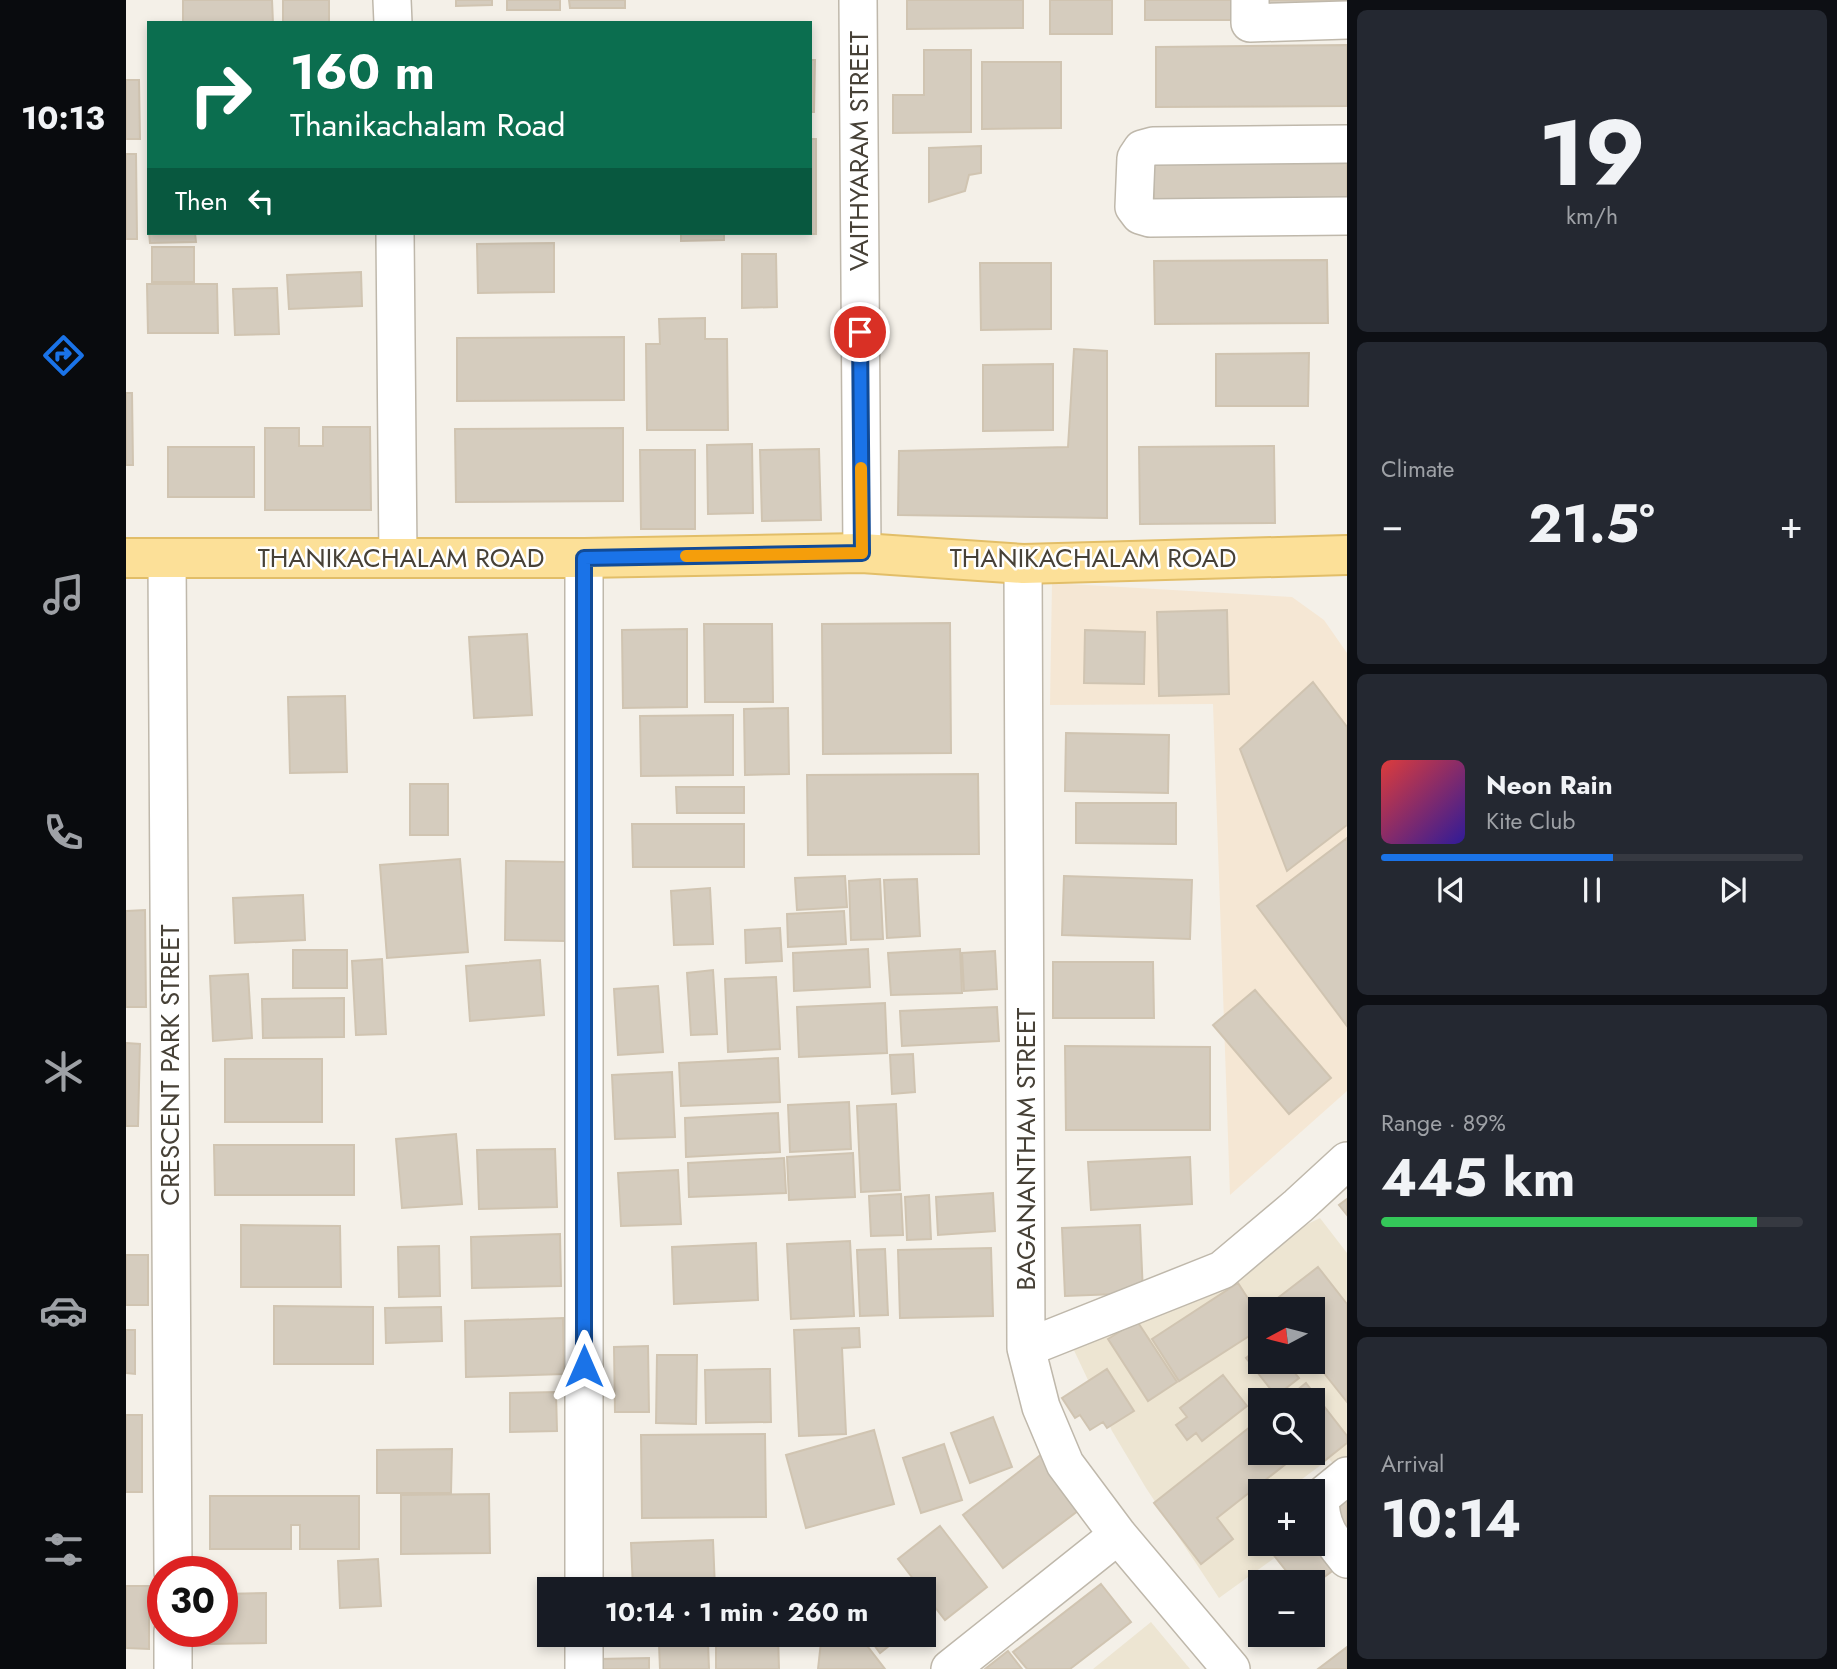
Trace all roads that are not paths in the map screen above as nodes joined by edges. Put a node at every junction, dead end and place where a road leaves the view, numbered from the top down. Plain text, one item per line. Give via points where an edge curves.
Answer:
1 (393, 0) edge
2 (858, 0) edge
3 (1250, 0) edge
4 (1347, 20) edge
5 (393, 21) edge
6 (1347, 144) edge
7 (1347, 216) edge
8 (395, 235) edge
9 (862, 553) junction
10 (1347, 555) edge
11 (126, 558) edge
12 (167, 558) junction
13 (398, 558) junction
14 (584, 558) junction
15 (1023, 564) junction
16 (1347, 1161) edge
17 (1026, 1348) junction
18 (1347, 1476) edge
19 (1118, 1535) junction
20 (173, 1556) edge
21 (1347, 1559) edge
22 (584, 1577) edge
23 (173, 1647) edge
24 (584, 1647) edge
25 (173, 1669) edge
26 (584, 1669) edge
27 (950, 1669) edge
28 (1231, 1669) edge

1 - 5 street
2 - 9 street, VAITHYARAM STREET
3 - 4 street via 1250,23
6 - 7 street via 1142,149 1136,158 1134,207 1150,218
8 - 13 street
9 - 14 main road, THANIKACHALAM ROAD
9 - 15 main road, THANIKACHALAM ROAD
10 - 15 main road, THANIKACHALAM ROAD
11 - 12 main road, THANIKACHALAM ROAD
12 - 13 main road, THANIKACHALAM ROAD
12 - 20 street, CRESCENT PARK STREET
13 - 14 main road, THANIKACHALAM ROAD
14 - 22 street
15 - 17 street, BAGANANTHAM STREET
16 - 17 street via 1222,1270
17 - 19 street, BAGANANTHAM STREET via 1041,1407 1065,1464
18 - 21 street via 1320,1498 1320,1516
19 - 27 street
19 - 28 street, BAGANANTHAM STREET
23 - 25 street
24 - 26 street

